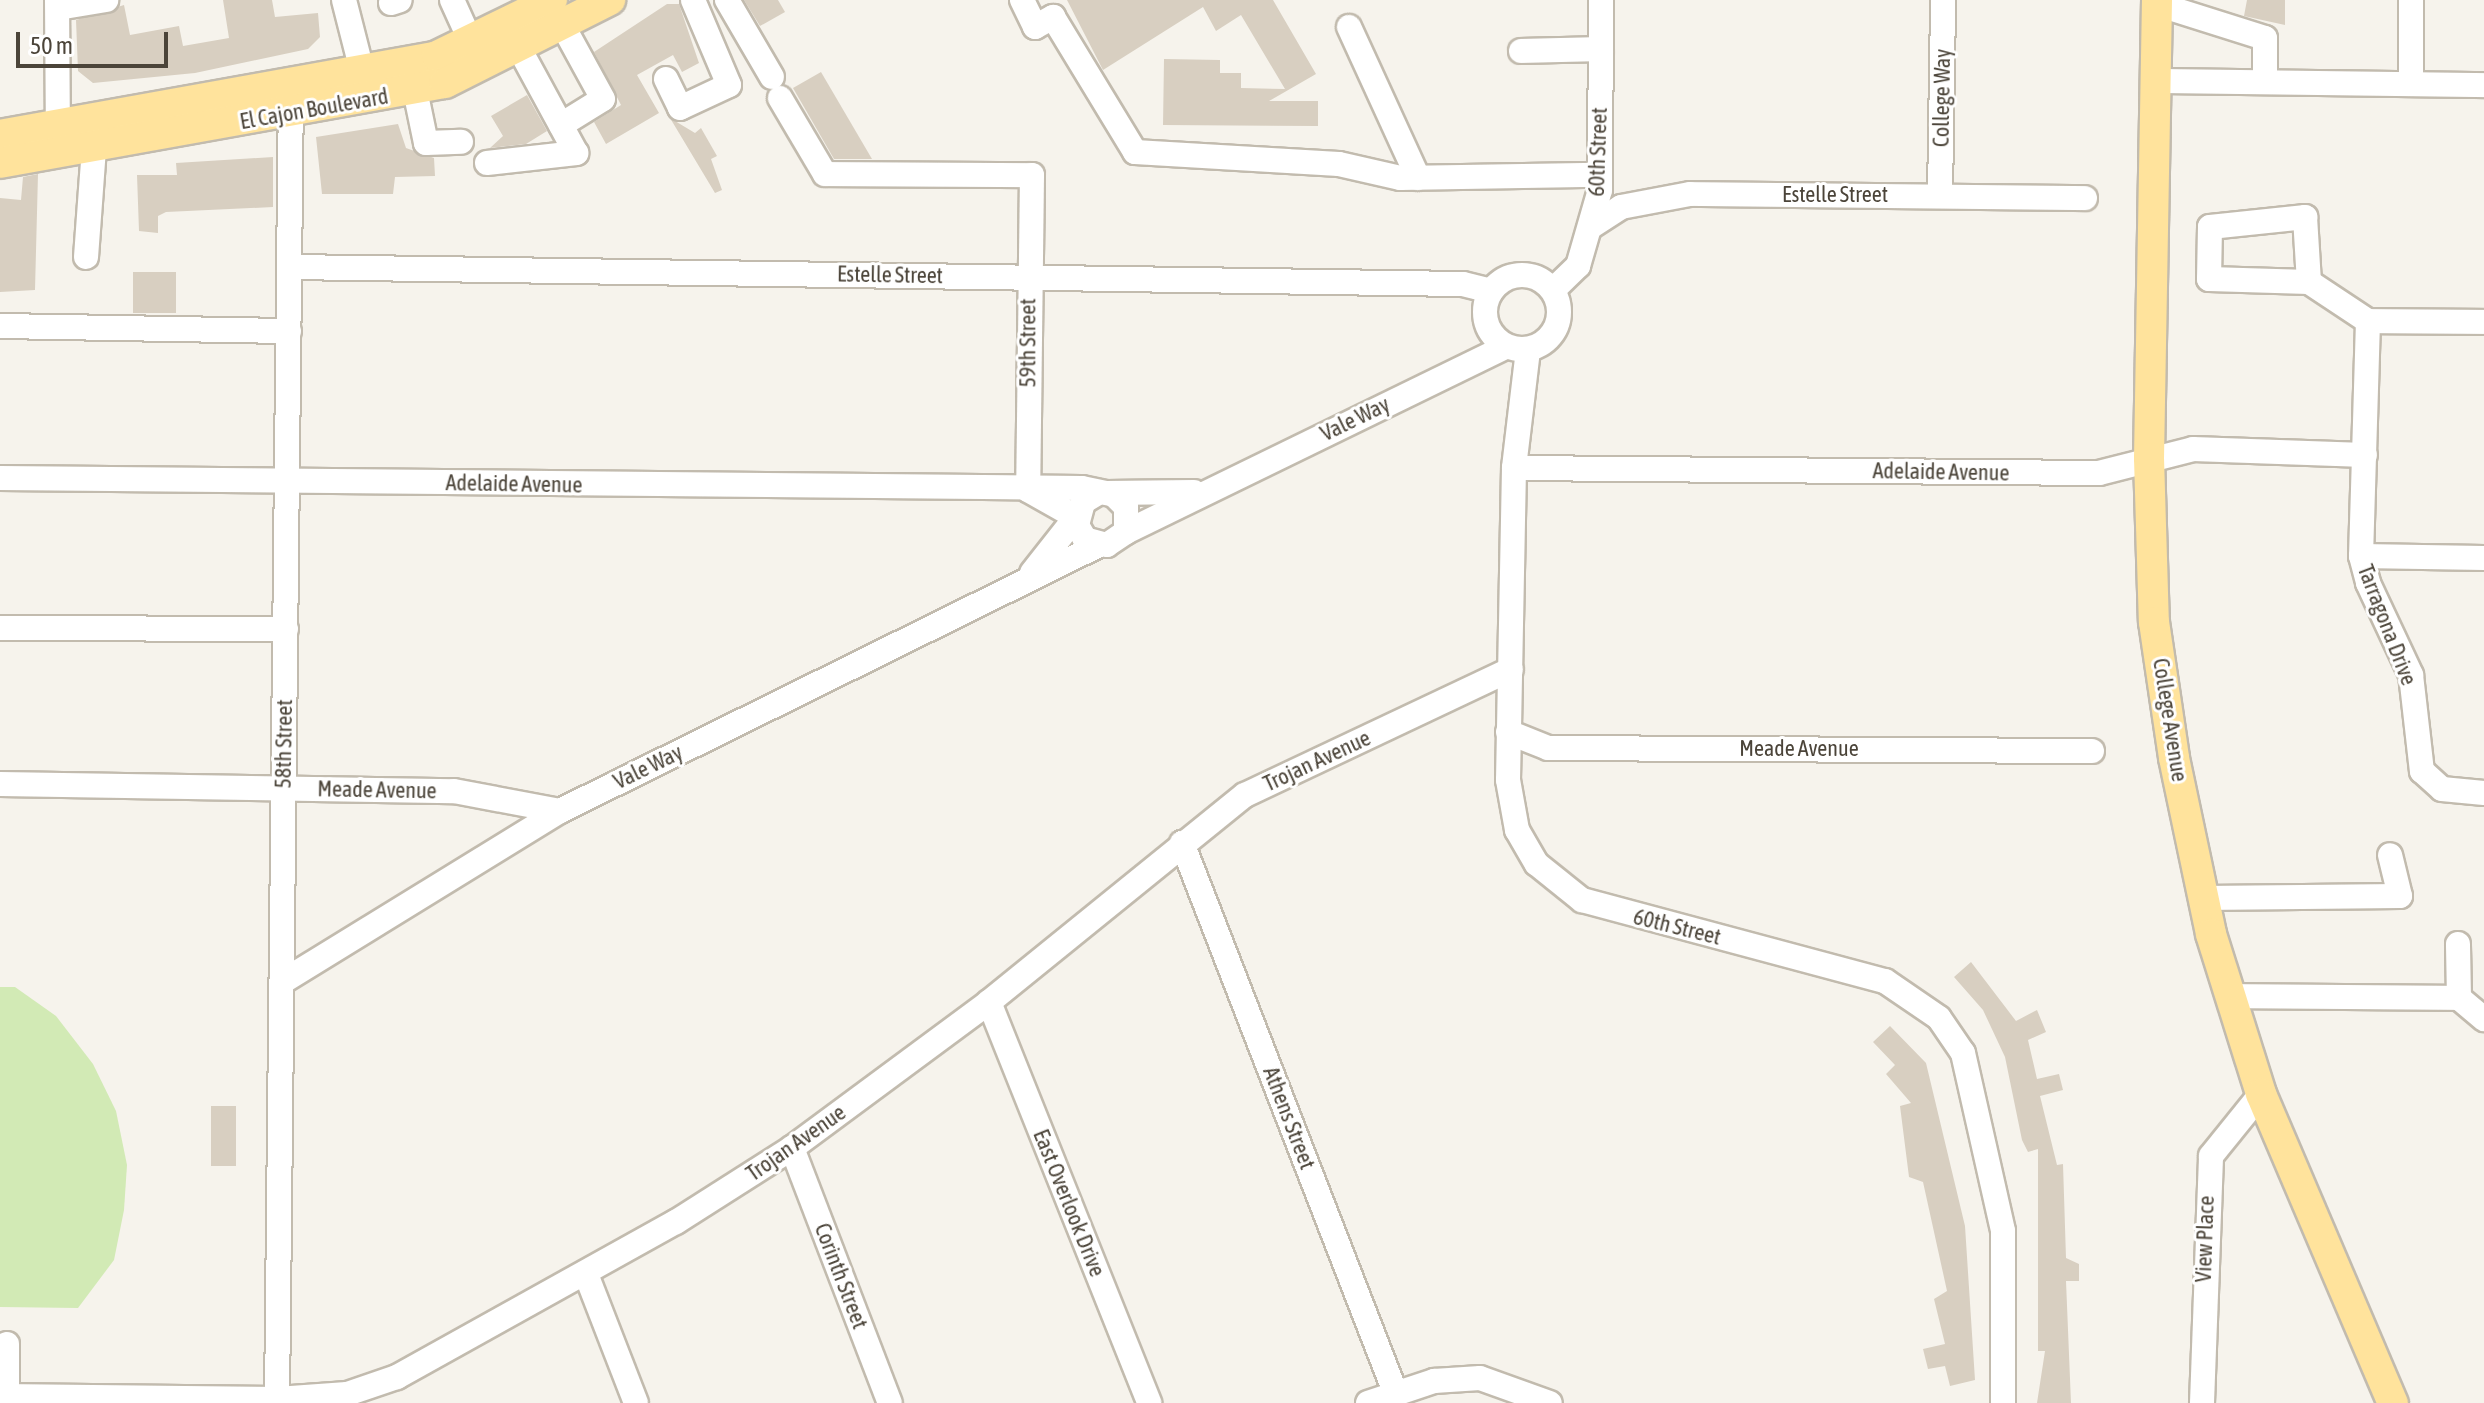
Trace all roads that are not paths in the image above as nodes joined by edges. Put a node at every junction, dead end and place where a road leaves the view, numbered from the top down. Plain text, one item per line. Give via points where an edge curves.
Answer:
1 (106, 0) edge
2 (344, 0) edge
3 (452, 0) edge
4 (610, 0) edge
5 (693, 0) edge
6 (727, 0) edge
7 (1022, 0) edge
8 (1601, 0) edge
9 (1943, 0) edge
10 (2411, 0) edge
11 (2157, 2) edge
12 (58, 4) edge
13 (558, 13) edge
14 (1349, 27) dead end
15 (471, 42) junction
16 (1601, 49) junction
17 (520, 50) junction
18 (1521, 51) dead end
19 (666, 79) dead end
20 (2154, 81) junction
21 (2265, 82) junction
22 (2411, 84) junction
23 (2484, 85) edge
24 (366, 86) junction
25 (415, 90) junction
26 (291, 99) junction
27 (561, 125) junction
28 (0, 135) edge
29 (58, 140) junction
30 (461, 142) dead end
31 (94, 148) junction
32 (0, 163) edge
33 (487, 163) dead end
34 (1600, 175) junction
35 (1418, 178) junction
36 (1940, 196) junction
37 (2085, 198) dead end
38 (1592, 226) junction
39 (86, 257) dead end
40 (289, 267) junction
41 (1029, 278) junction
42 (2309, 282) junction
43 (1553, 290) junction
44 (1491, 291) junction
45 (2368, 321) junction
46 (2484, 322) edge
47 (0, 326) edge
48 (289, 331) junction
49 (1516, 348) junction
50 (2365, 455) junction
51 (2149, 458) junction
52 (1514, 468) junction
53 (0, 478) edge
54 (287, 481) junction
55 (1028, 490) junction
56 (1205, 491) junction
57 (1102, 493) junction
58 (1076, 517) junction
59 (1126, 532) junction
60 (1099, 545) junction
61 (2361, 556) junction
62 (2484, 558) edge
63 (1028, 577) junction
64 (0, 628) edge
65 (286, 629) junction
66 (1511, 669) junction
67 (1508, 732) junction
68 (2092, 751) dead end
69 (0, 784) edge
70 (284, 789) junction
71 (2484, 793) edge
72 (560, 811) junction
73 (1182, 843) junction
74 (2390, 855) dead end
75 (2204, 898) junction
76 (2458, 944) dead end
77 (282, 982) junction
78 (2230, 996) junction
79 (2459, 998) junction
80 (989, 1002) junction
81 (2484, 1019) edge
82 (2261, 1094) junction
83 (792, 1148) junction
84 (586, 1274) junction
85 (7, 1344) dead end
86 (1395, 1392) junction
87 (3, 1396) edge
88 (277, 1401) edge
89 (636, 1403) edge
90 (890, 1403) edge
91 (1149, 1403) edge
92 (1368, 1403) edge
93 (1550, 1403) edge
94 (2003, 1403) edge
95 (2202, 1403) edge
96 (2393, 1403) edge

1 - 12 street
2 - 24 street
3 - 15 street
4 - 13 main road, El Cajon Boulevard
5 - 19 street via 729,85 680,108
6 - 41 street, 59th Street via 825,174 1032,175
7 - 35 street via 1035,27 1053,17 1135,152 1339,164
8 - 16 street, 60th Street
9 - 36 street, College Way
10 - 22 street
11 - 20 main road, College Avenue
11 - 21 street via 2265,38
12 - 29 street
13 - 15 main road, El Cajon Boulevard
13 - 17 main road, El Cajon Boulevard
13 - 27 street via 603,99
14 - 35 street
15 - 24 main road, El Cajon Boulevard
16 - 18 street
16 - 34 street, 60th Street
17 - 25 main road, El Cajon Boulevard
17 - 27 street
20 - 21 street
20 - 51 main road, College Avenue
21 - 22 street
22 - 23 street
24 - 25 main road, El Cajon Boulevard
24 - 26 main road, El Cajon Boulevard
25 - 30 street via 426,143
26 - 29 main road, El Cajon Boulevard
26 - 31 main road, El Cajon Boulevard
26 - 40 street, 58th Street
27 - 33 street via 576,153
28 - 29 main road, El Cajon Boulevard
29 - 31 main road, El Cajon Boulevard
29 - 32 main road, El Cajon Boulevard
31 - 39 street
34 - 35 street
34 - 38 street, 60th Street
36 - 37 street, Estelle Street
36 - 38 street, Estelle Street via 1690,194 1621,207
38 - 43 street, 60th Street via 1578,266
40 - 41 street, Estelle Street
40 - 48 street, 58th Street
41 - 44 street, Estelle Street via 1463,284
41 - 55 street, 59th Street
42 - 42 street via 2305,217 2210,227 2209,279
42 - 45 street
43 - 44 street via 1522,274
43 - 49 street via 1557,327
44 - 49 street via 1484,311 1489,332
45 - 46 street
45 - 50 street, Tarragona Drive
47 - 48 street
48 - 54 street, 58th Street
49 - 52 street, 60th Street
49 - 56 street, Vale Way
50 - 51 street, Adelaide Avenue via 2193,449
50 - 61 street, Tarragona Drive
51 - 52 street, Adelaide Avenue via 2099,473
51 - 75 main road, College Avenue via 2154,622
52 - 66 street, 60th Street
53 - 54 street, Adelaide Avenue
54 - 55 street, Adelaide Avenue
54 - 65 street, 58th Street
55 - 57 street, Adelaide Avenue
55 - 58 street, Adelaide Avenue
56 - 57 street, Vale Way
56 - 59 street, Vale Way
57 - 58 street, Vale Way
57 - 59 street via 1126,507
58 - 60 street via 1085,539
58 - 63 street, Vale Way
59 - 60 street, Vale Way
60 - 63 street, Vale Way
61 - 62 street
61 - 71 street, Tarragona Drive via 2411,675 2422,771 2431,781
63 - 72 street, Vale Way
64 - 65 street
65 - 70 street, 58th Street
66 - 67 street, 60th Street
66 - 73 street, Trojan Avenue via 1245,795
67 - 68 street, Meade Avenue via 1548,748
67 - 94 street, 60th Street via 1517,830 1537,864 1565,890 1600,907 1885,981 1927,1006 1952,1034 1963,1053 2003,1231
69 - 70 street, Meade Avenue
70 - 72 street, Meade Avenue via 454,791
70 - 77 street, 58th Street
72 - 77 street, Vale Way
73 - 80 street, Trojan Avenue
73 - 86 street, Athens Street
74 - 75 street via 2400,896
75 - 78 main road, College Avenue
76 - 79 street
77 - 88 street, 58th Street
78 - 79 street
78 - 82 main road, College Avenue
79 - 81 street
80 - 83 street, Trojan Avenue
80 - 91 street, East Overlook Drive
82 - 95 street, View Place via 2211,1156
82 - 96 main road, College Avenue
83 - 84 street, Trojan Avenue
83 - 90 street, Corinth Street
84 - 88 street, Trojan Avenue via 397,1377 347,1394
84 - 89 street
85 - 87 street
86 - 92 street
86 - 93 street via 1480,1378
87 - 88 street, Trojan Avenue

